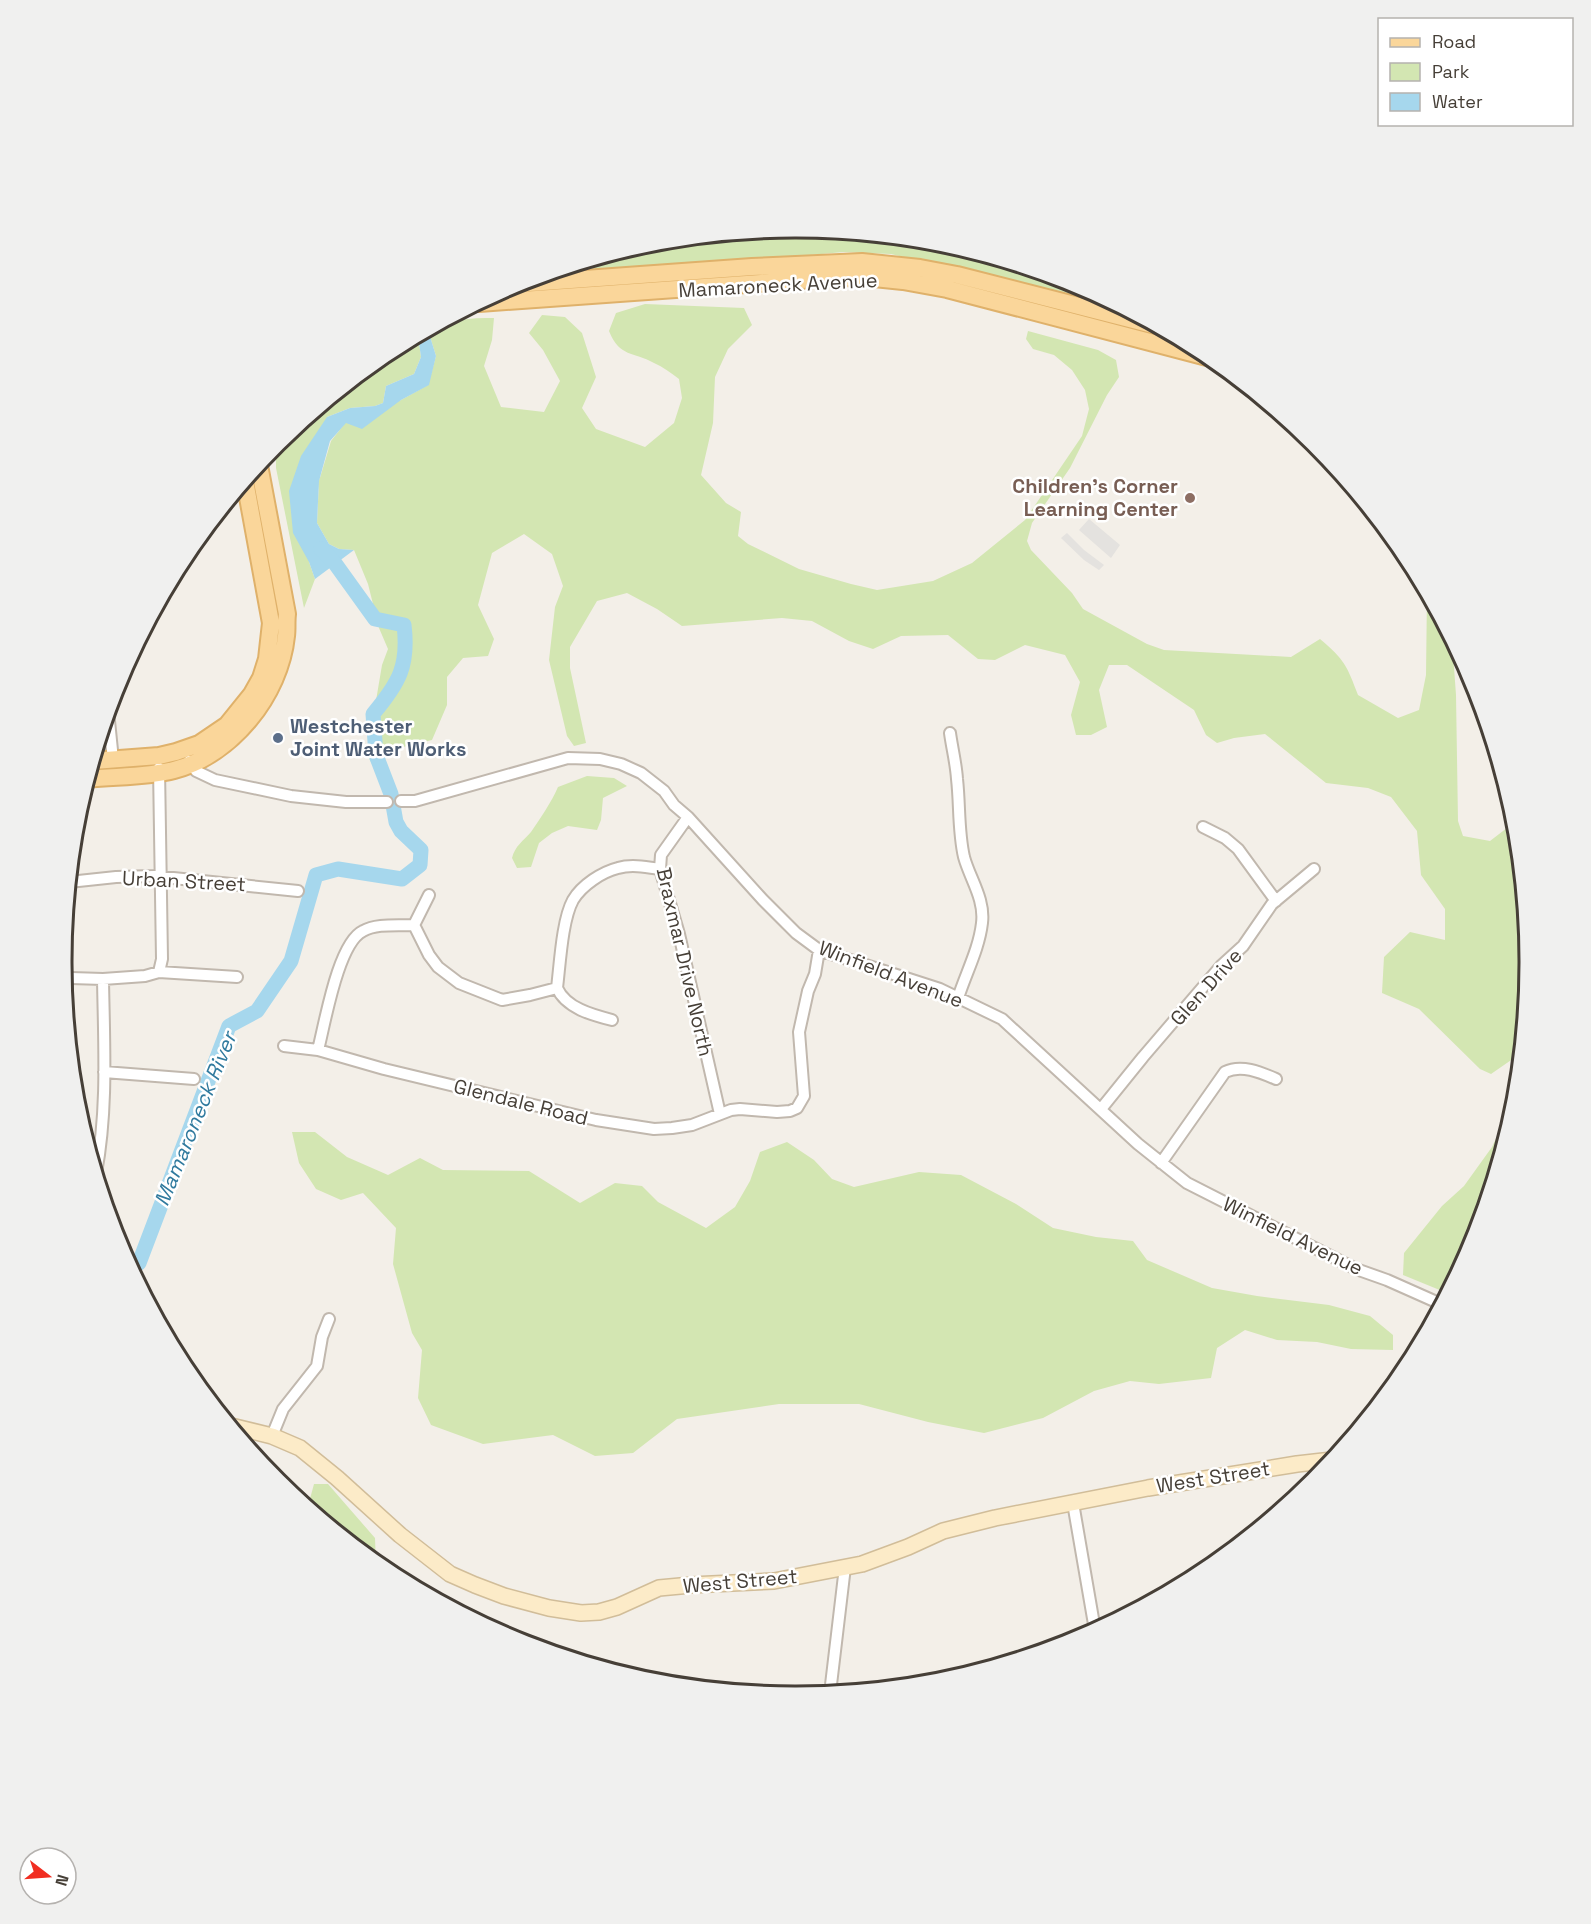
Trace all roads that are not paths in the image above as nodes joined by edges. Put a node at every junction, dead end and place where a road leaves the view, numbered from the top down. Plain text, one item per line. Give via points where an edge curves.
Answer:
1 (802, 272) junction
2 (549, 283) edge
3 (504, 301) edge
4 (1124, 317) edge
5 (1181, 350) edge
6 (261, 475) edge
7 (247, 491) edge
8 (110, 729) edge
9 (950, 733) dead end
10 (188, 757) junction
11 (113, 760) junction
12 (101, 761) edge
13 (159, 764) junction
14 (97, 776) edge
15 (401, 801) dead end
16 (387, 802) dead end
17 (688, 817) junction
18 (1203, 827) dead end
19 (660, 869) junction
20 (1314, 869) dead end
21 (161, 876) junction
22 (77, 881) edge
23 (298, 891) dead end
24 (429, 895) dead end
25 (1276, 902) junction
26 (414, 925) junction
27 (819, 950) junction
28 (159, 972) junction
29 (237, 977) dead end
30 (73, 978) edge
31 (103, 979) junction
32 (557, 988) junction
33 (958, 998) junction
34 (612, 1020) dead end
35 (284, 1046) dead end
36 (318, 1050) junction
37 (104, 1072) junction
38 (194, 1079) dead end
39 (1276, 1080) dead end
40 (1101, 1110) junction
41 (720, 1114) junction
42 (99, 1154) edge
43 (1161, 1163) junction
44 (1434, 1301) edge
45 (329, 1319) dead end
46 (244, 1429) edge
47 (272, 1436) junction
48 (1318, 1462) edge
49 (1073, 1503) junction
50 (845, 1567) junction
51 (1093, 1621) edge
52 (831, 1685) edge

1 - 2 main road, Mamaroneck Avenue
1 - 3 main road, Mamaroneck Avenue
1 - 4 main road, Mamaroneck Avenue via 862,262 920,268
1 - 5 main road, Mamaroneck Avenue via 947,289
6 - 10 main road via 287,614 286,638 273,681 244,726 227,742
7 - 10 main road via 271,623 267,659 252,694 227,725 199,744
8 - 11 street
9 - 33 street via 964,857 981,902 982,921 979,941
10 - 13 main road
10 - 16 street via 196,771 215,780 291,796
11 - 12 main road
11 - 13 main road
13 - 14 main road
13 - 21 street
15 - 17 street, Winfield Avenue via 415,801 568,758 600,759 641,773
17 - 19 street, Braxmar Drive North via 661,855
17 - 27 street, Winfield Avenue via 763,900
18 - 25 street via 1238,849
19 - 32 street via 618,868 585,885 573,901 566,924
19 - 41 street, Braxmar Drive North
20 - 25 street, Glen Drive
21 - 22 street, Urban Street
21 - 23 street, Urban Street
21 - 28 street
24 - 26 street
25 - 40 street, Glen Drive via 1243,946
26 - 32 street via 438,967 459,983 502,1000
26 - 36 street via 373,928 353,939 339,969
27 - 33 street, Winfield Avenue
27 - 41 street, Glendale Road via 799,1032 804,1096 799,1106 790,1111 740,1109
28 - 29 street
28 - 31 street
30 - 31 street
31 - 37 street
32 - 34 street via 577,1008
33 - 40 street, Winfield Avenue via 1002,1019
35 - 36 street, Glendale Road
36 - 41 street, Glendale Road via 606,1122 672,1128
37 - 38 street
37 - 42 street
39 - 43 street via 1242,1068 1225,1072
40 - 43 street, Winfield Avenue
43 - 44 street, Winfield Avenue via 1187,1183 1317,1250
45 - 47 street via 317,1366 283,1409
46 - 47 street, West Street
47 - 50 street, West Street via 300,1448 450,1574 504,1596 549,1608 599,1612 659,1588 774,1581
48 - 49 street, West Street
49 - 50 street, West Street via 943,1531 862,1564
49 - 51 street
50 - 52 street

